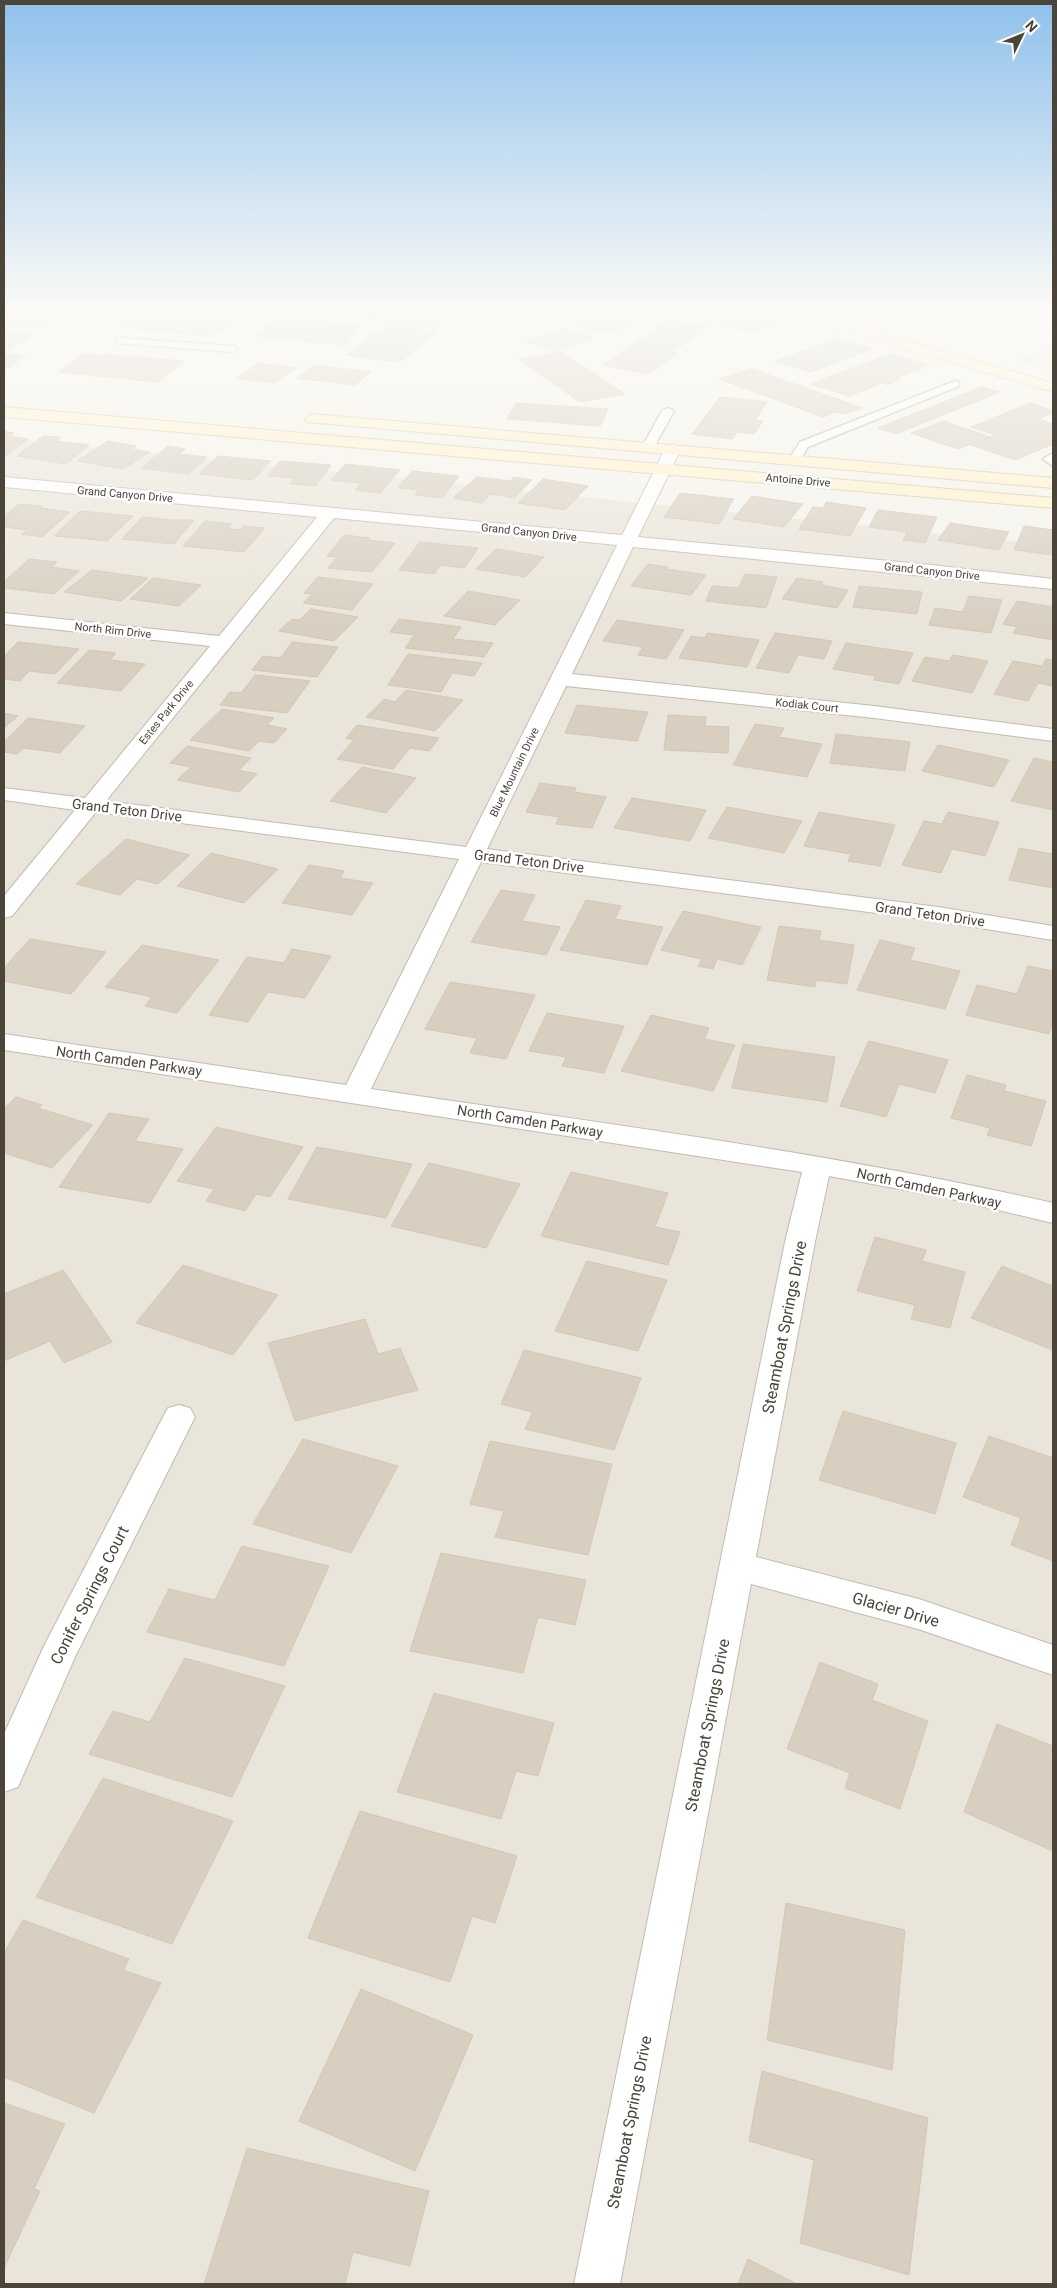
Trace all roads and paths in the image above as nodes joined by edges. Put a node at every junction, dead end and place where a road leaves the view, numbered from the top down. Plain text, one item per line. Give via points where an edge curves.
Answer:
1 (48, 416) edge
2 (665, 416) edge
3 (876, 416) edge
4 (297, 418) dead end
5 (648, 447) junction
6 (673, 449) junction
7 (1053, 457) edge
8 (795, 459) junction
9 (1053, 462) edge
10 (664, 469) junction
11 (4, 482) edge
12 (1053, 482) edge
13 (1053, 503) edge
14 (329, 513) junction
15 (627, 542) junction
16 (1053, 584) edge
17 (4, 618) edge
18 (223, 642) junction
19 (560, 678) junction
20 (1053, 735) edge
21 (4, 794) edge
22 (90, 805) junction
23 (474, 854) junction
24 (4, 911) edge
25 (1053, 933) edge
26 (4, 1042) edge
27 (355, 1094) junction
28 (818, 1166) junction
29 (1053, 1213) edge
30 (179, 1417) dead end
31 (738, 1566) junction
32 (1053, 1660) edge
33 (4, 1775) edge
34 (597, 2284) edge

1 - 10 main road, Antoine Drive
2 - 5 lane
3 - 8 lane via 804,445
4 - 5 main road, Antoine Drive
5 - 6 main road, Antoine Drive
6 - 8 main road, Antoine Drive
6 - 10 street, Blue Mountain Drive
7 - 9 lane via 1049,459
8 - 12 main road, Antoine Drive
10 - 13 main road, Antoine Drive
10 - 15 street, Blue Mountain Drive
11 - 14 street, Grand Canyon Drive
14 - 15 street, Grand Canyon Drive
14 - 18 street, Estes Park Drive
15 - 16 street, Grand Canyon Drive
15 - 19 street, Blue Mountain Drive
17 - 18 street, North Rim Drive
18 - 22 street, Estes Park Drive
19 - 20 street, Kodiak Court
19 - 23 street, Blue Mountain Drive
21 - 22 street, Grand Teton Drive
22 - 23 street, Grand Teton Drive
22 - 24 street, Estes Park Drive
23 - 25 street, Grand Teton Drive via 938,914
23 - 27 street, Blue Mountain Drive
26 - 27 street, North Camden Parkway
27 - 28 street, North Camden Parkway
28 - 29 street, North Camden Parkway via 943,1188
28 - 31 street, Steamboat Springs Drive via 800,1242
30 - 33 street, Conifer Springs Court via 58,1655
31 - 32 street, Glacier Drive via 919,1614
31 - 34 street, Steamboat Springs Drive

